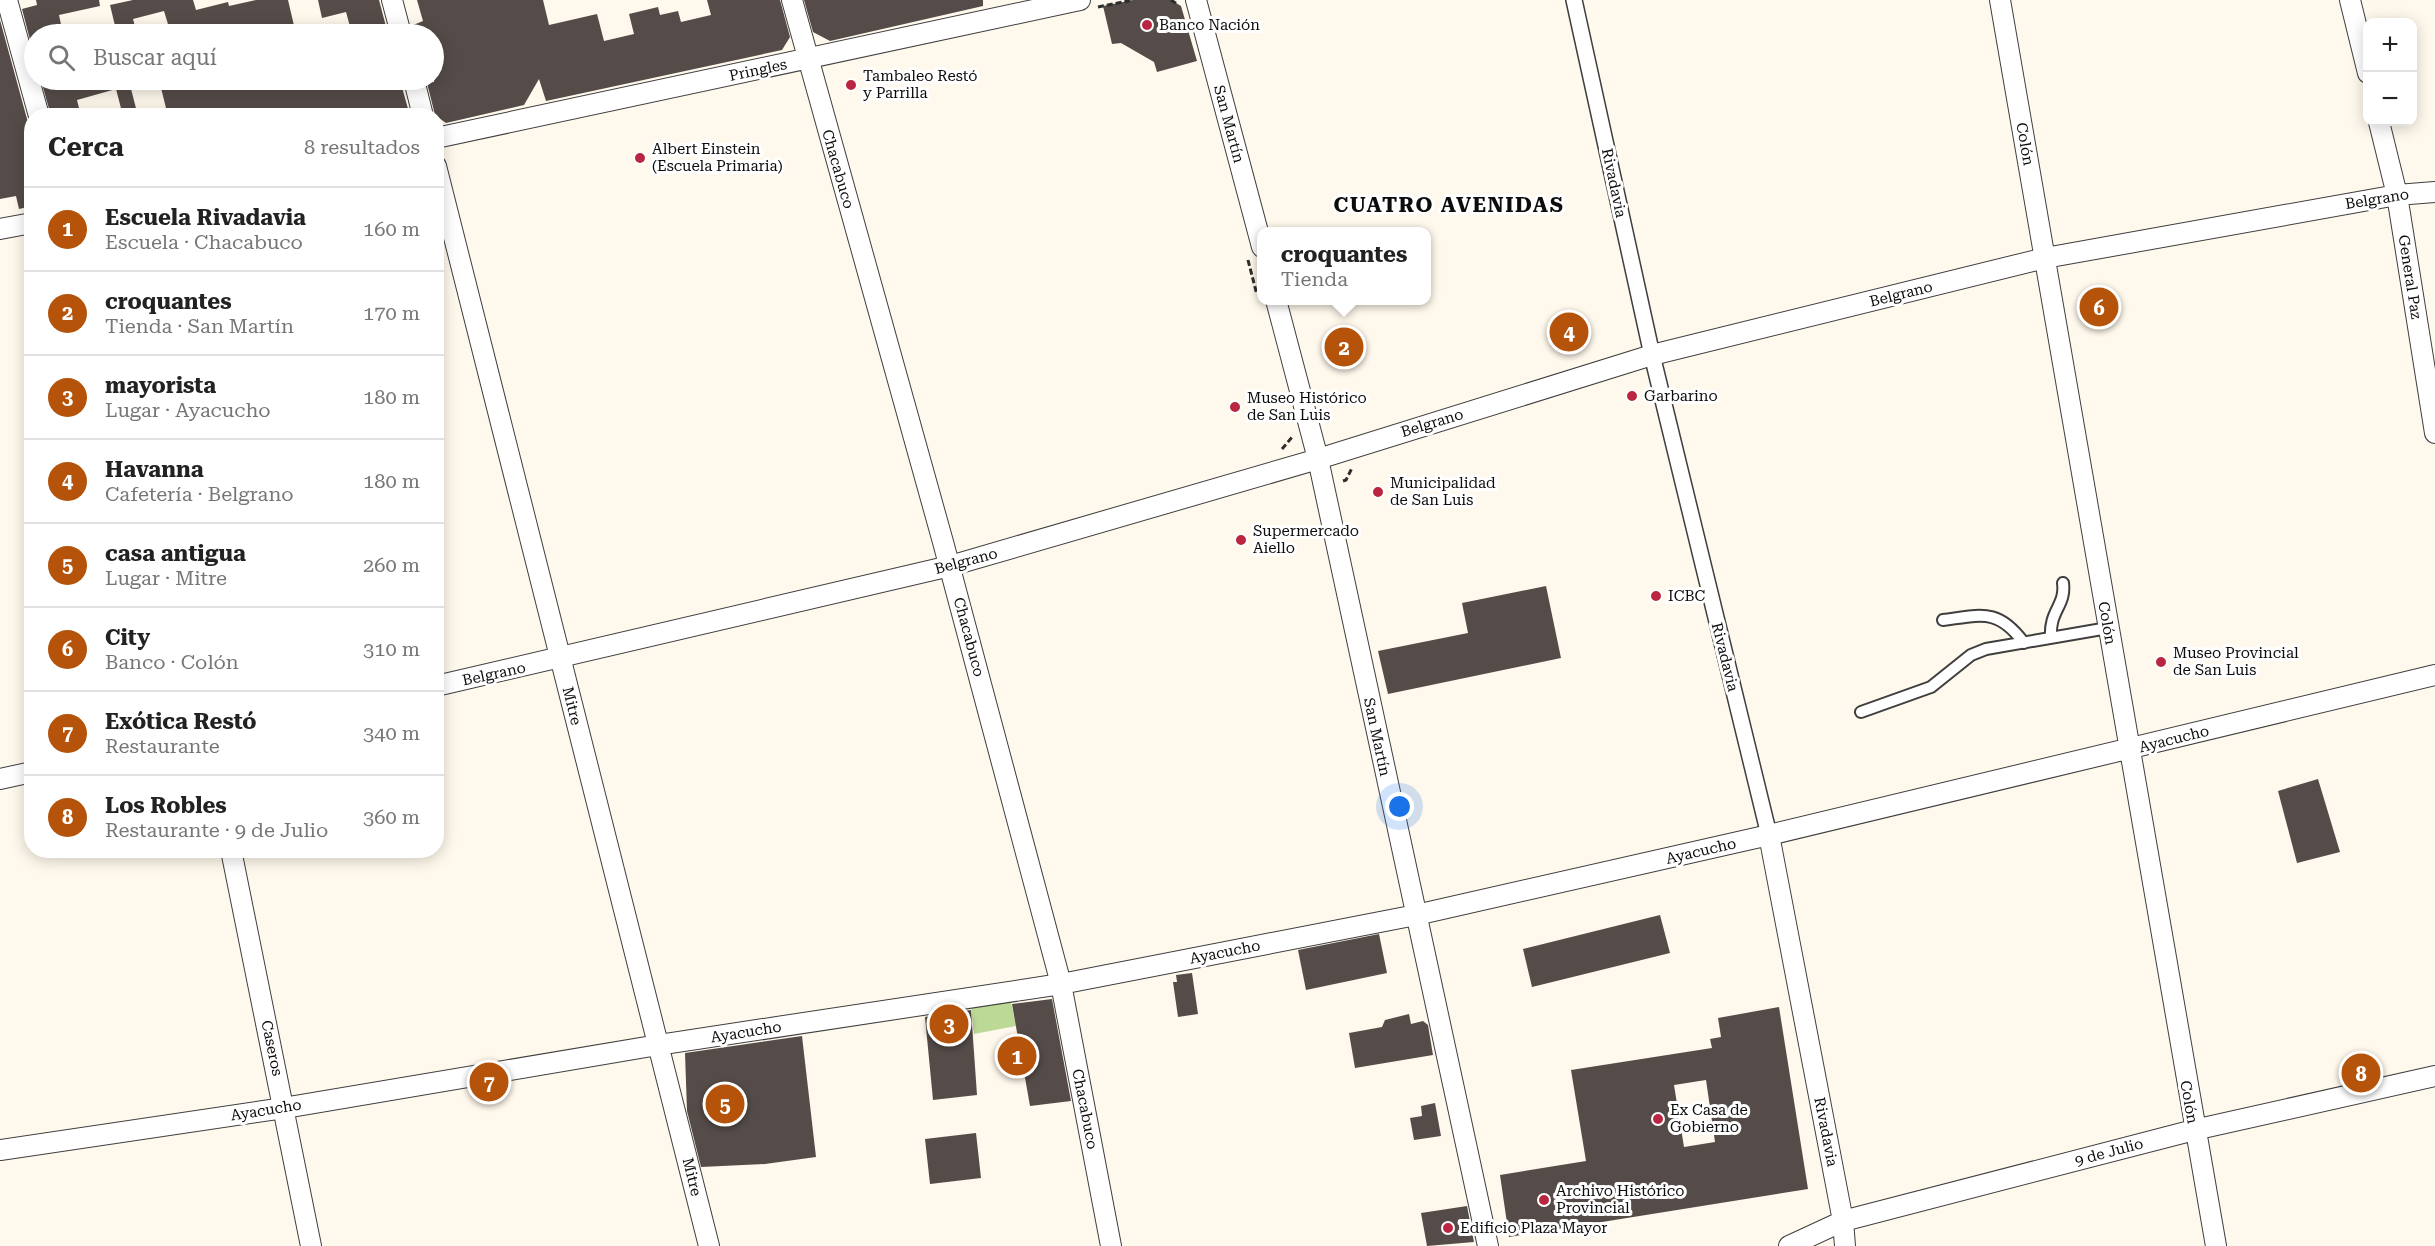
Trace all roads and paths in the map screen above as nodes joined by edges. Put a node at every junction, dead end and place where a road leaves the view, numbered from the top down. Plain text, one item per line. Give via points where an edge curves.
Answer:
1 (7, 0) edge
2 (392, 0) edge
3 (792, 0) edge
4 (1080, 0) edge
5 (1196, 0) edge
6 (1574, 0) edge
7 (2000, 0) edge
8 (2350, 0) edge
9 (398, 24) edge
10 (808, 60) junction
11 (24, 62) edge
12 (2367, 72) edge
13 (32, 90) edge
14 (416, 90) edge
15 (37, 108) edge
16 (421, 108) edge
17 (2380, 126) edge
18 (444, 136) edge
19 (2435, 192) edge
20 (2397, 195) junction
21 (444, 198) edge
22 (24, 224) edge
23 (1257, 228) edge
24 (0, 229) edge
25 (2045, 258) junction
26 (1277, 305) edge
27 (1652, 355) junction
28 (2435, 433) edge
29 (1318, 459) junction
30 (950, 566) junction
31 (2063, 584) dead end
32 (1943, 620) dead end
33 (2108, 628) junction
34 (2051, 638) junction
35 (2024, 643) junction
36 (560, 659) junction
37 (2435, 675) edge
38 (444, 684) edge
39 (1861, 712) dead end
40 (2128, 750) junction
41 (24, 774) edge
42 (0, 779) edge
43 (1769, 835) junction
44 (233, 858) edge
45 (1416, 915) junction
46 (1061, 984) junction
47 (658, 1045) junction
48 (2435, 1076) edge
49 (284, 1107) junction
50 (2194, 1130) junction
51 (0, 1150) edge
52 (1843, 1221) junction
53 (311, 1246) edge
54 (709, 1246) edge
55 (1111, 1246) edge
56 (1488, 1246) edge
57 (1789, 1246) edge
58 (1845, 1246) edge
59 (2216, 1246) edge

1 - 11 street
2 - 9 street
3 - 10 street, Chacabuco
4 - 10 street, Pringles
5 - 23 street, San Martín
6 - 27 street, Rivadavia
7 - 25 street, Colón
8 - 12 street
10 - 18 street, Pringles
10 - 30 street, Chacabuco
13 - 15 street
14 - 16 street
17 - 20 street, General Paz
19 - 20 street, Belgrano
20 - 25 street, Belgrano
20 - 28 street, General Paz
21 - 36 street, Mitre
22 - 24 street
25 - 27 street, Belgrano
25 - 33 street, Colón
26 - 29 street, San Martín
27 - 29 street, Belgrano
27 - 43 street, Rivadavia
29 - 30 street, Belgrano
29 - 45 street, San Martín
30 - 36 street, Belgrano
30 - 46 street, Chacabuco
31 - 34 lane via 2064,599 2052,617
32 - 35 lane via 1995,616 2013,628
33 - 34 lane
33 - 40 street, Colón
34 - 35 lane
35 - 39 lane via 1971,655 1931,687
36 - 38 street, Belgrano
36 - 47 street, Mitre
37 - 40 street, Ayacucho
40 - 43 street, Ayacucho
40 - 50 street, Colón
41 - 42 street
43 - 45 street, Ayacucho
43 - 52 street, Rivadavia
44 - 49 street, Caseros
45 - 46 street, Ayacucho
45 - 56 street, San Martín
46 - 47 street, Ayacucho
46 - 55 street, Chacabuco
47 - 49 street, Ayacucho
47 - 54 street, Mitre
48 - 50 street, 9 de Julio
49 - 51 street, Ayacucho
49 - 53 street, Caseros
50 - 52 street, 9 de Julio
50 - 59 street, Colón
52 - 57 street, 9 de Julio
52 - 58 street, Rivadavia

